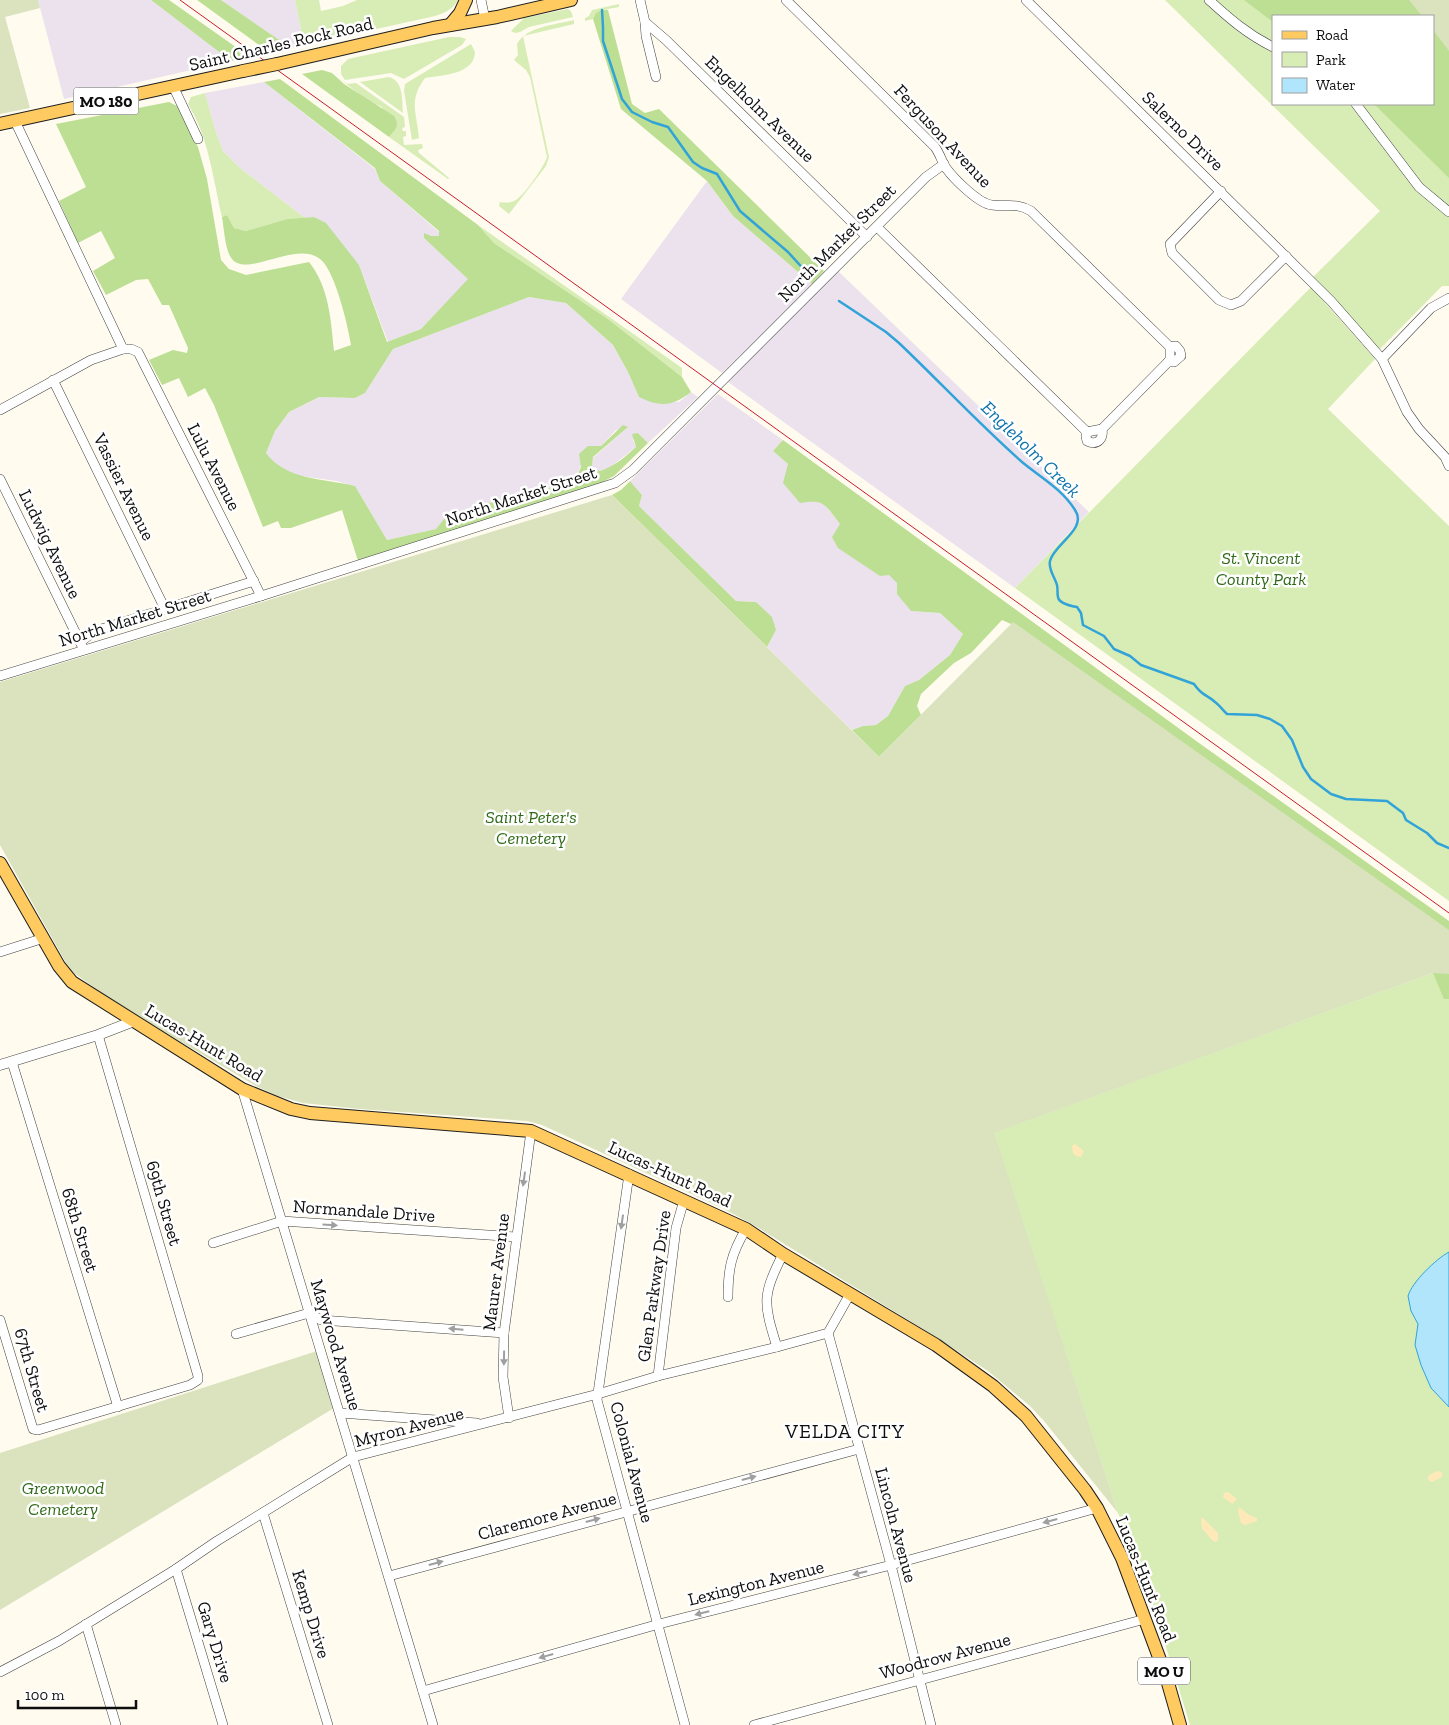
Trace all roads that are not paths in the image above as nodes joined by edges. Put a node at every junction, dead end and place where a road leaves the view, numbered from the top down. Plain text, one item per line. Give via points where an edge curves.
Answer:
1 (466, 0) edge
2 (481, 0) edge
3 (571, 0) edge
4 (640, 0) edge
5 (786, 0) edge
6 (1026, 0) edge
7 (1209, 0) edge
8 (485, 19) junction
9 (645, 22) junction
10 (450, 25) junction
11 (1272, 46) edge
12 (656, 77) dead end
13 (173, 86) junction
14 (1357, 105) edge
15 (14, 121) junction
16 (0, 124) edge
17 (198, 139) dead end
18 (944, 164) junction
19 (1221, 191) junction
20 (1449, 212) edge
21 (877, 227) junction
22 (867, 237) junction
23 (1286, 256) junction
24 (1449, 298) edge
25 (122, 349) junction
26 (1382, 359) junction
27 (53, 380) junction
28 (0, 410) edge
29 (1449, 448) edge
30 (1439, 451) junction
31 (1449, 466) edge
32 (0, 479) edge
33 (254, 581) junction
34 (261, 596) junction
35 (165, 608) junction
36 (82, 646) junction
37 (0, 676) edge
38 (0, 863) edge
39 (44, 938) junction
40 (0, 952) edge
41 (134, 1022) junction
42 (98, 1035) junction
43 (12, 1062) junction
44 (0, 1066) edge
45 (242, 1089) junction
46 (531, 1131) junction
47 (628, 1174) junction
48 (684, 1200) junction
49 (282, 1222) junction
50 (746, 1229) junction
51 (516, 1237) junction
52 (213, 1243) dead end
53 (784, 1254) junction
54 (850, 1294) junction
55 (728, 1297) dead end
56 (310, 1313) junction
57 (0, 1320) edge
58 (504, 1333) junction
59 (828, 1333) junction
60 (236, 1334) dead end
61 (777, 1347) junction
62 (658, 1376) junction
63 (598, 1394) junction
64 (118, 1407) junction
65 (340, 1413) junction
66 (509, 1418) junction
67 (485, 1423) junction
68 (859, 1449) junction
69 (353, 1457) junction
70 (1097, 1508) junction
71 (628, 1510) junction
72 (263, 1513) junction
73 (891, 1565) junction
74 (176, 1569) junction
75 (389, 1576) junction
76 (1145, 1619) junction
77 (86, 1624) junction
78 (659, 1624) junction
79 (0, 1672) edge
80 (919, 1680) junction
81 (422, 1691) junction
82 (116, 1725) edge
83 (223, 1725) edge
84 (328, 1725) edge
85 (433, 1725) edge
86 (685, 1725) edge
87 (754, 1725) edge
88 (931, 1725) edge
89 (1180, 1725) edge

1 - 10 main road
2 - 8 street
3 - 8 main road, Saint Charles Rock Road / MO 180
4 - 9 street
5 - 18 street, Ferguson Avenue via 935,148
6 - 19 street, Salerno Drive
7 - 11 street via 1252,37
8 - 10 main road, Saint Charles Rock Road / MO 180
9 - 12 street
9 - 22 street, Engelholm Avenue
10 - 13 main road, Saint Charles Rock Road / MO 180, bridge
13 - 15 main road, Saint Charles Rock Road / MO 180
13 - 17 street
14 - 20 street via 1419,187
15 - 16 main road, Saint Charles Rock Road / MO 180
15 - 25 street
18 - 21 street, North Market Street via 926,177
18 - 21 street, Ferguson Avenue via 982,202 1020,206 1030,211 1169,354 1094,430
19 - 23 street, Salerno Drive
19 - 23 street via 1170,244 1172,253 1213,294 1231,305 1241,301
21 - 22 street, North Market Street
22 - 34 street, North Market Street via 622,479
23 - 26 street, Salerno Drive
24 - 26 street via 1431,308
25 - 27 street via 91,360
25 - 33 street, Lulu Avenue via 138,352
26 - 30 street, Salerno Drive via 1407,412
27 - 28 street
27 - 35 street, Vassier Avenue
29 - 30 street
30 - 31 street, Salerno Drive
32 - 36 street, Ludwig Avenue
33 - 34 street, Lulu Avenue
33 - 35 street
34 - 36 street, North Market Street
35 - 36 street via 95,631
36 - 37 street, North Market Street
38 - 39 main road, Lucas-Hunt Road
39 - 40 street
39 - 41 main road, Lucas-Hunt Road via 72,982
41 - 42 street
41 - 45 main road, Lucas-Hunt Road
42 - 43 street
42 - 64 street, 69th Street via 198,1380
43 - 44 street
43 - 64 street, 68th Street
45 - 46 main road, Lucas-Hunt Road via 291,1109 310,1113
45 - 49 street, Maywood Avenue
46 - 47 main road, Lucas-Hunt Road
46 -> 51 street, Maurer Avenue
47 - 48 main road, Lucas-Hunt Road
47 -> 63 street, Colonial Avenue
48 - 50 main road, Lucas-Hunt Road
48 - 62 street, Glen Parkway Drive via 676,1228
49 -> 51 street, Normandale Drive
49 - 52 street, Normandale Drive
49 - 56 street, Maywood Avenue
50 - 53 main road, Lucas-Hunt Road
50 - 55 street via 728,1271
51 - 58 street, Maurer Avenue
53 - 54 main road, Lucas-Hunt Road
53 - 61 street via 770,1280 766,1297 767,1316
54 - 59 street
54 - 70 main road, Lucas-Hunt Road via 936,1344 993,1386 1026,1416
58 -> 56 street via 321,1320
56 - 60 street
56 - 65 street, Maywood Avenue
57 - 64 street, 67th Street via 33,1429
58 -> 66 street, Maurer Avenue via 503,1377
59 - 61 street, Myron Avenue
59 - 68 street, Lincoln Avenue
61 - 62 street, Myron Avenue
62 - 63 street, Myron Avenue
63 - 66 street, Myron Avenue
63 - 71 street, Colonial Avenue
65 - 67 street
65 - 69 street, Maywood Avenue
66 - 67 street, Myron Avenue
67 - 69 street, Myron Avenue
71 -> 68 street, Claremore Avenue
68 - 73 street, Lincoln Avenue
69 - 72 street, Myron Avenue
69 - 75 street, Maywood Avenue
70 -> 73 street, Lexington Avenue
70 - 76 main road, Lucas-Hunt Road via 1122,1558
75 -> 71 street, Claremore Avenue
71 - 78 street, Colonial Avenue
72 - 74 street, Myron Avenue
72 - 84 street, Kemp Drive
73 -> 78 street, Lexington Avenue
73 - 80 street, Lincoln Avenue
74 - 77 street, Myron Avenue
74 - 83 street, Gary Drive
75 - 81 street, Maywood Avenue
76 - 80 street, Woodrow Avenue
76 - 89 main road, Lucas-Hunt Road / MO U
77 - 79 street, Myron Avenue
77 - 82 street
78 -> 81 street, Lexington Avenue
78 - 86 street, Colonial Avenue
80 - 87 street, Woodrow Avenue
80 - 88 street, Lincoln Avenue
81 - 85 street, Maywood Avenue

